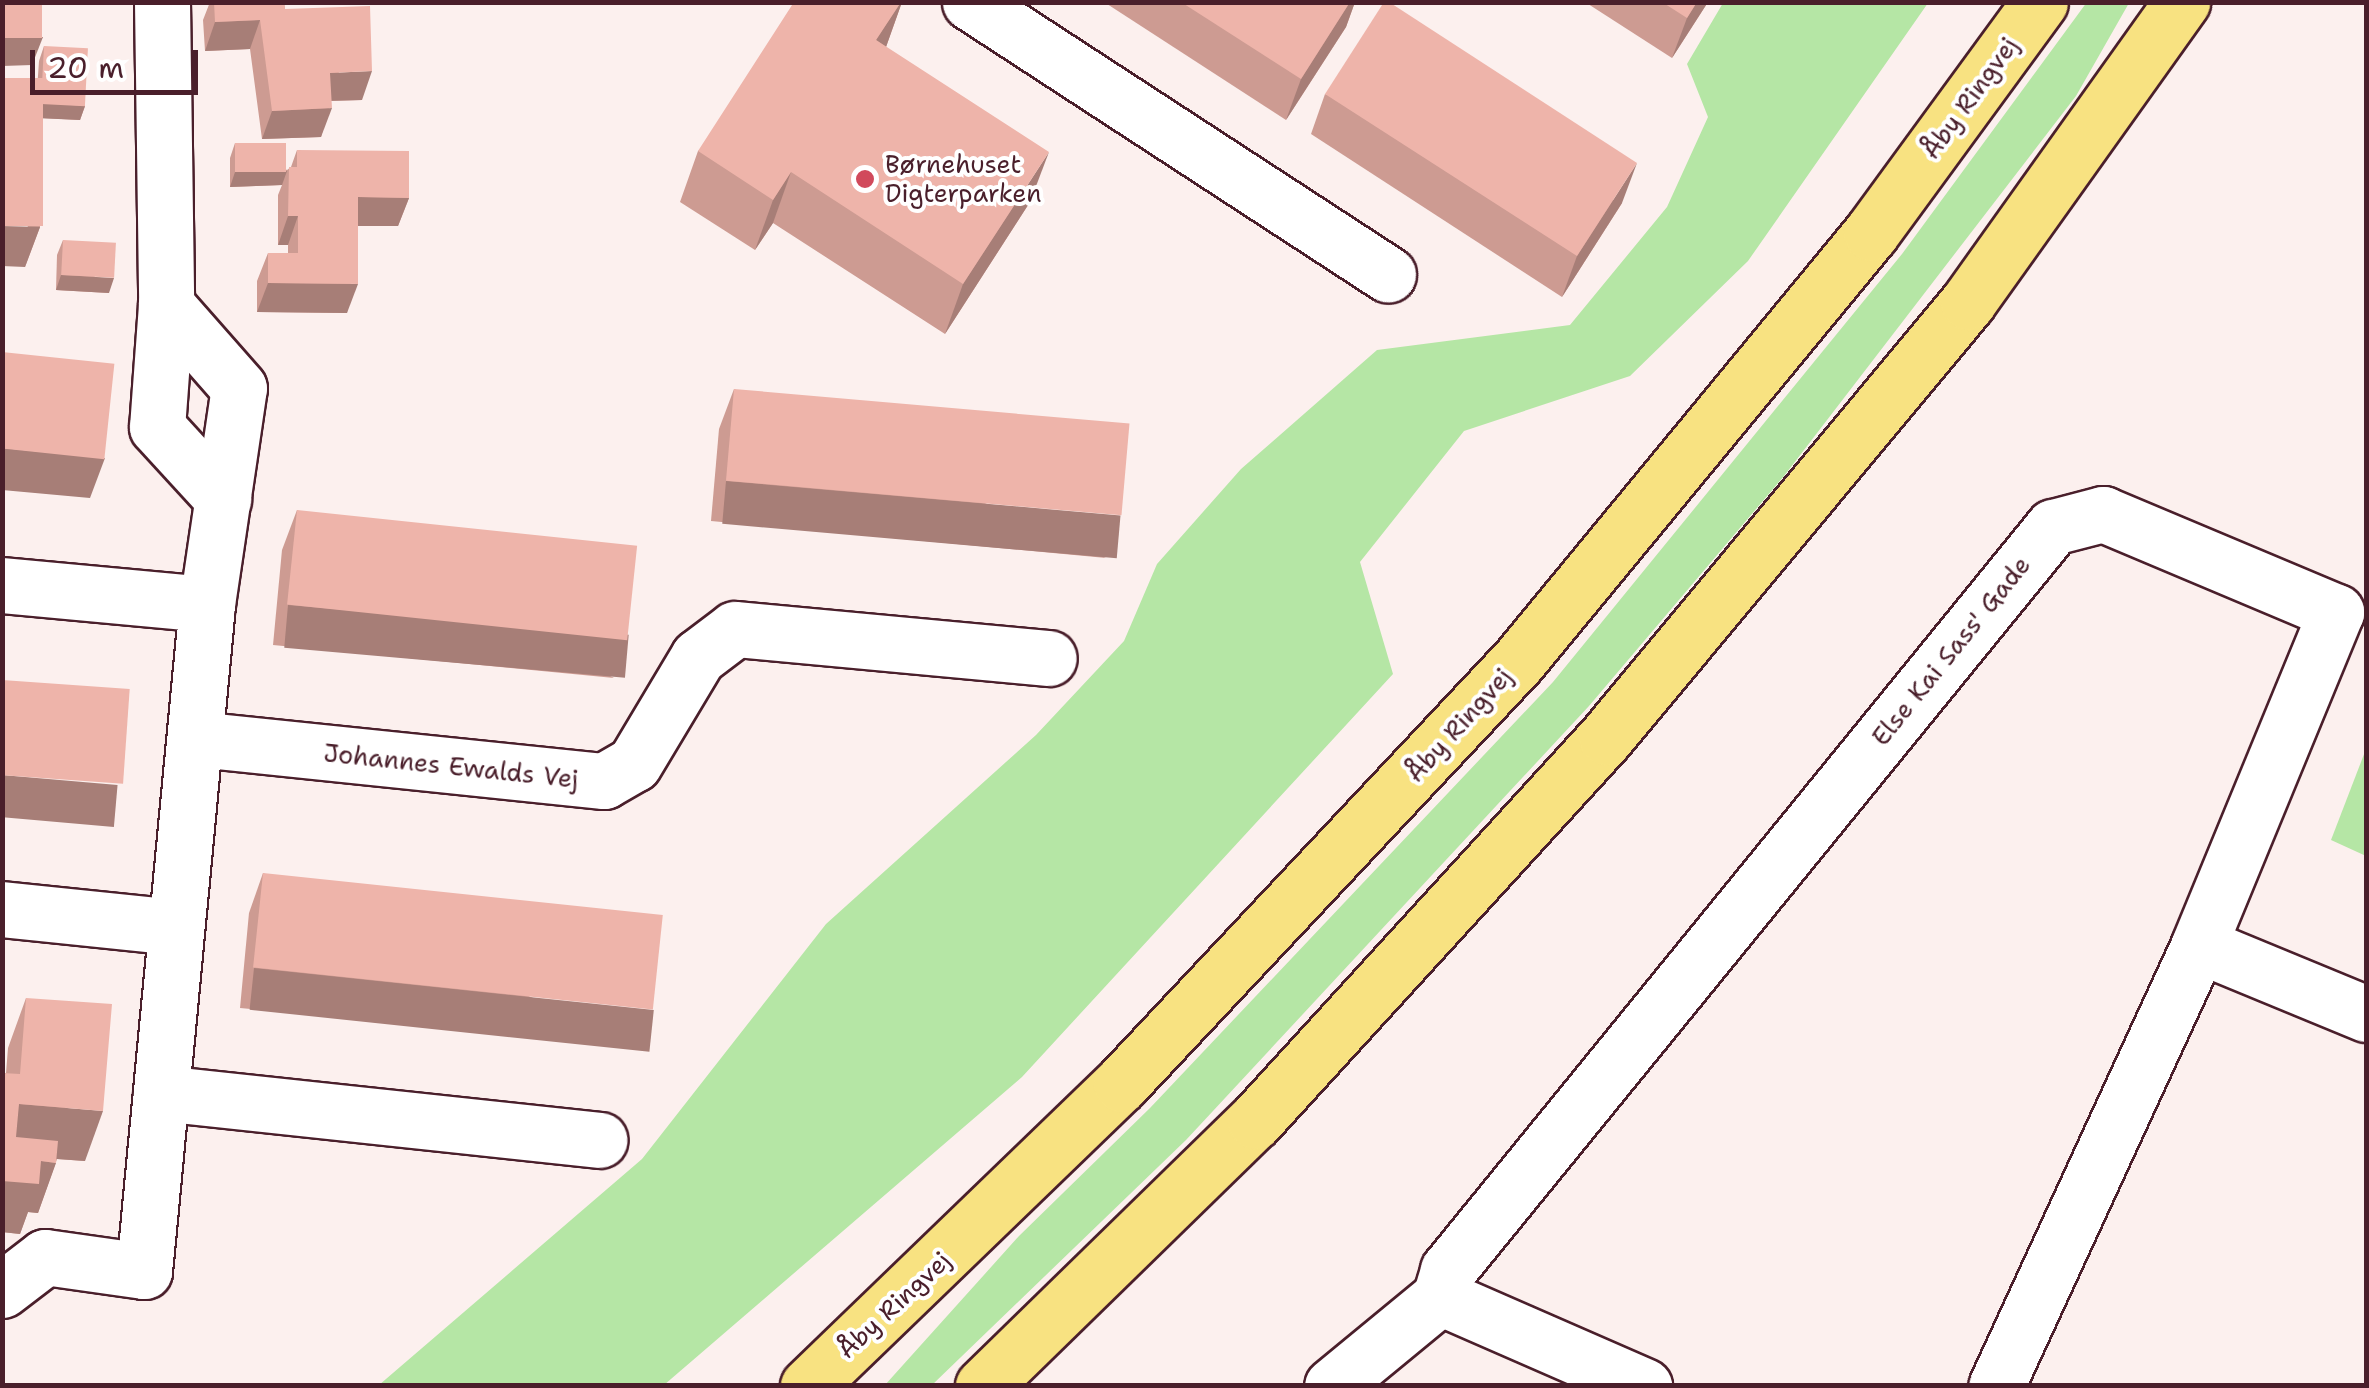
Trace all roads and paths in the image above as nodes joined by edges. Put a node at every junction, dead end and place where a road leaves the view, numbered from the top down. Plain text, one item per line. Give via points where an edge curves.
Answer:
1 (162, 2) edge
2 (970, 2) edge
3 (2040, 2) edge
4 (2182, 2) edge
5 (1388, 274) dead end
6 (166, 305) junction
7 (224, 499) junction
8 (2, 585) edge
9 (206, 604) junction
10 (1049, 658) dead end
11 (197, 739) junction
12 (2, 909) edge
13 (176, 927) junction
14 (2199, 944) junction
15 (2366, 1014) edge
16 (161, 1093) junction
17 (599, 1140) dead end
18 (2, 1290) edge
19 (1440, 1296) junction
20 (808, 1386) edge
21 (982, 1386) edge
22 (1332, 1386) edge
23 (1644, 1386) edge
24 (1996, 1386) edge

1 - 6 street
2 - 5 street
3 - 20 main road, Åby Ringvej via 1871,233 1520,660 1135,1070
4 - 21 main road via 1968,302 1606,736 1256,1121
6 - 7 street via 156,427
6 - 7 street via 239,388
7 - 9 street
8 - 9 street
9 - 11 street
10 - 11 street, Johannes Ewalds Vej via 735,629 698,657 634,764 604,780
11 - 13 street
12 - 13 street
13 - 16 street
14 - 15 street
14 - 19 street, Else Kai Sass' Gade via 2336,612 2104,514 2053,527 1448,1270
14 - 24 street, Else Kai Sass' Gade
16 - 17 street
16 - 18 street via 144,1270 44,1258
19 - 22 street
19 - 23 street

